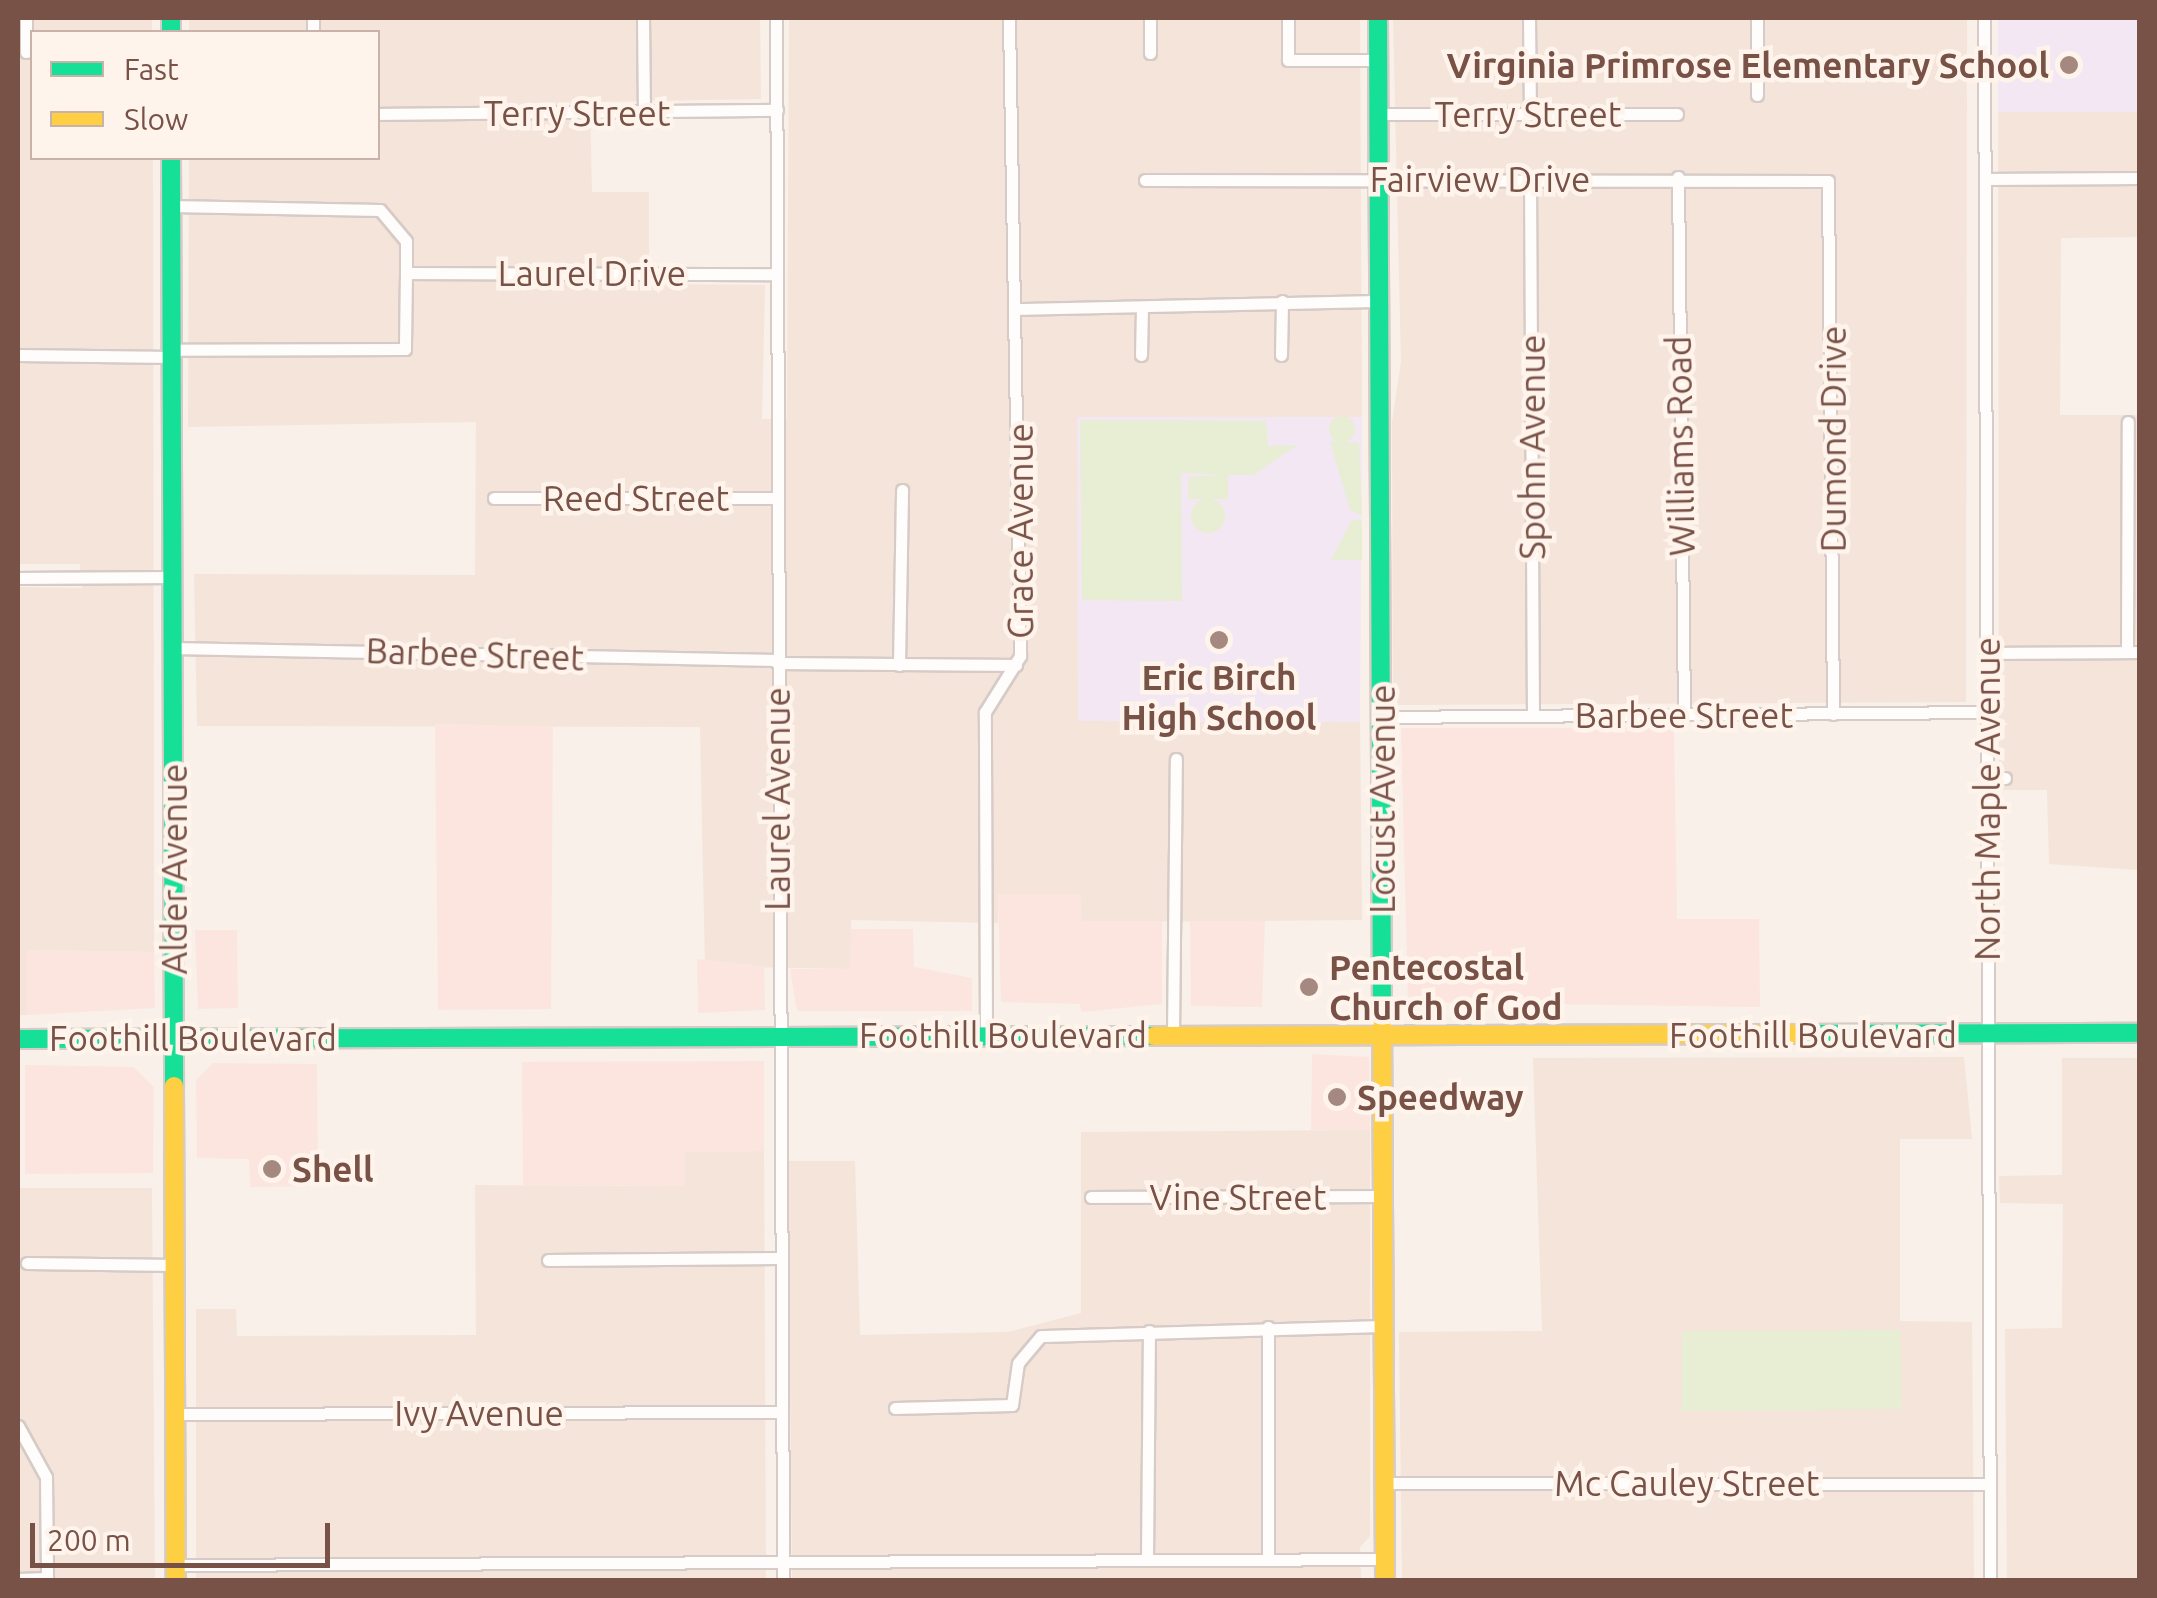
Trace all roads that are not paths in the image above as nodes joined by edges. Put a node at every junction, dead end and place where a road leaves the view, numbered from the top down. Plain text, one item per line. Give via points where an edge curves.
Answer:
1 (26, 18) edge
2 (643, 18) edge
3 (776, 18) edge
4 (1009, 18) edge
5 (1150, 18) edge
6 (1288, 18) edge
7 (1378, 18) edge
8 (1530, 18) edge
9 (1757, 18) edge
10 (1984, 18) edge
11 (25, 52) edge
12 (1150, 52) dead end
13 (1378, 60) junction
14 (1758, 95) dead end
15 (778, 110) junction
16 (644, 113) junction
17 (380, 114) edge
18 (1378, 114) junction
19 (1530, 114) junction
20 (1678, 114) dead end
21 (171, 160) edge
22 (1814, 176) joint
23 (1678, 177) junction
24 (2140, 178) edge
25 (1380, 179) junction
26 (1530, 179) junction
27 (1985, 179) junction
28 (1146, 180) dead end
29 (171, 206) junction
30 (406, 273) junction
31 (778, 274) junction
32 (1282, 301) junction
33 (1380, 301) junction
34 (1142, 308) junction
35 (1018, 309) junction
36 (172, 353) junction
37 (1281, 354) dead end
38 (18, 355) edge
39 (1141, 355) dead end
40 (2128, 422) dead end
41 (902, 490) dead end
42 (494, 498) dead end
43 (777, 498) junction
44 (172, 577) junction
45 (18, 578) edge
46 (173, 648) junction
47 (2133, 652) edge
48 (1986, 653) junction
49 (777, 662) junction
50 (899, 665) junction
51 (1016, 666) junction
52 (1987, 712) junction
53 (1684, 714) junction
54 (1833, 714) junction
55 (1533, 716) junction
56 (1382, 717) junction
57 (1987, 731) junction
58 (2004, 731) dead end
59 (1176, 759) dead end
60 (1987, 778) junction
61 (2005, 778) dead end
62 (2140, 1032) edge
63 (1988, 1034) junction
64 (777, 1035) junction
65 (986, 1035) junction
66 (1173, 1035) junction
67 (1383, 1035) junction
68 (174, 1038) junction
69 (18, 1039) edge
70 (1384, 1196) junction
71 (1091, 1197) dead end
72 (779, 1258) junction
73 (548, 1260) dead end
74 (27, 1264) dead end
75 (175, 1265) junction
76 (1384, 1326) junction
77 (1268, 1327) junction
78 (1149, 1331) junction
79 (895, 1408) dead end
80 (782, 1412) junction
81 (176, 1414) junction
82 (22, 1429) edge
83 (1384, 1483) junction
84 (1989, 1484) junction
85 (1146, 1558) junction
86 (1384, 1559) junction
87 (1268, 1560) junction
88 (783, 1561) junction
89 (176, 1573) edge
90 (18, 1579) edge
91 (47, 1580) edge
92 (783, 1580) edge
93 (1385, 1580) edge
94 (1990, 1580) edge

1 - 11 street
2 - 16 street
3 - 15 street, Laurel Avenue
4 - 35 street, Grace Avenue
5 - 12 street
6 - 13 street via 1288,60
7 - 13 main road, Locust Avenue
8 - 19 street
9 - 14 street
10 - 27 street, North Maple Avenue
13 - 18 main road, Locust Avenue
15 - 16 street, Terry Street
15 - 31 street, Laurel Avenue
16 - 17 street, Terry Street
18 - 19 street, Terry Street
18 - 25 main road, Locust Avenue
19 - 20 street, Terry Street
21 - 29 main road, Alder Avenue
22 - 23 street, Fairview Drive
22 - 54 street, Dumond Drive via 1834,193
23 - 26 street, Fairview Drive
23 - 53 street, Williams Road
24 - 27 street
25 - 26 street, Fairview Drive
25 - 28 street, Fairview Drive
25 - 33 main road, Locust Avenue
26 - 55 street, Spohn Avenue
27 - 48 street, North Maple Avenue
29 - 30 street via 380,210 406,241
29 - 36 main road, Alder Avenue
30 - 31 street, Laurel Drive
30 - 36 street via 405,349
31 - 43 street, Laurel Avenue
32 - 33 street
32 - 34 street
32 - 37 street
33 - 56 main road, Locust Avenue
34 - 35 street
34 - 39 street
35 - 51 street, Grace Avenue
36 - 38 street
36 - 44 main road, Alder Avenue
40 - 47 street
41 - 50 street
42 - 43 street, Reed Street
43 - 49 street, Laurel Avenue
44 - 45 street
44 - 46 main road, Alder Avenue
46 - 49 street, Barbee Street
46 - 68 main road, Alder Avenue
47 - 48 street
48 - 52 street, North Maple Avenue
49 - 50 street, Barbee Street
49 - 64 street, Laurel Avenue
50 - 51 street, Barbee Street
51 - 65 street, Grace Avenue via 985,712
52 - 54 street, Barbee Street
52 - 57 street, North Maple Avenue
53 - 54 street, Barbee Street
53 - 55 street, Barbee Street
55 - 56 street, Barbee Street
56 - 67 main road, Locust Avenue
57 - 58 street
57 - 60 street, North Maple Avenue
59 - 66 street
60 - 61 street
60 - 63 street, North Maple Avenue
62 - 63 main road, Foothill Boulevard
63 - 67 main road, Foothill Boulevard
63 - 84 street, North Maple Avenue
64 - 65 main road, Foothill Boulevard
64 - 68 main road, Foothill Boulevard
64 - 72 street, Laurel Avenue
65 - 66 main road, Foothill Boulevard
66 - 67 main road, Foothill Boulevard
67 - 70 main road, Locust Avenue
68 - 69 main road, Foothill Boulevard
68 - 75 main road, Alder Avenue
70 - 71 street, Vine Street
70 - 76 main road, Locust Avenue
72 - 73 street
72 - 80 street, Laurel Avenue
74 - 75 street
75 - 81 main road, Alder Avenue
76 - 77 street
76 - 83 main road, Locust Avenue
77 - 78 street
77 - 87 street
78 - 79 street via 1091,1331 1026,1345 1012,1406
78 - 85 street
80 - 81 street, Ivy Avenue
80 - 88 street, Laurel Avenue
81 - 89 main road, Alder Avenue
82 - 91 street via 46,1477
83 - 84 street, Mc Cauley Street
83 - 86 main road, Locust Avenue
84 - 94 street, North Maple Avenue
85 - 87 street
85 - 88 street
86 - 87 street
86 - 93 main road, Locust Avenue
88 - 89 street
88 - 92 street, Laurel Avenue
90 - 91 street

